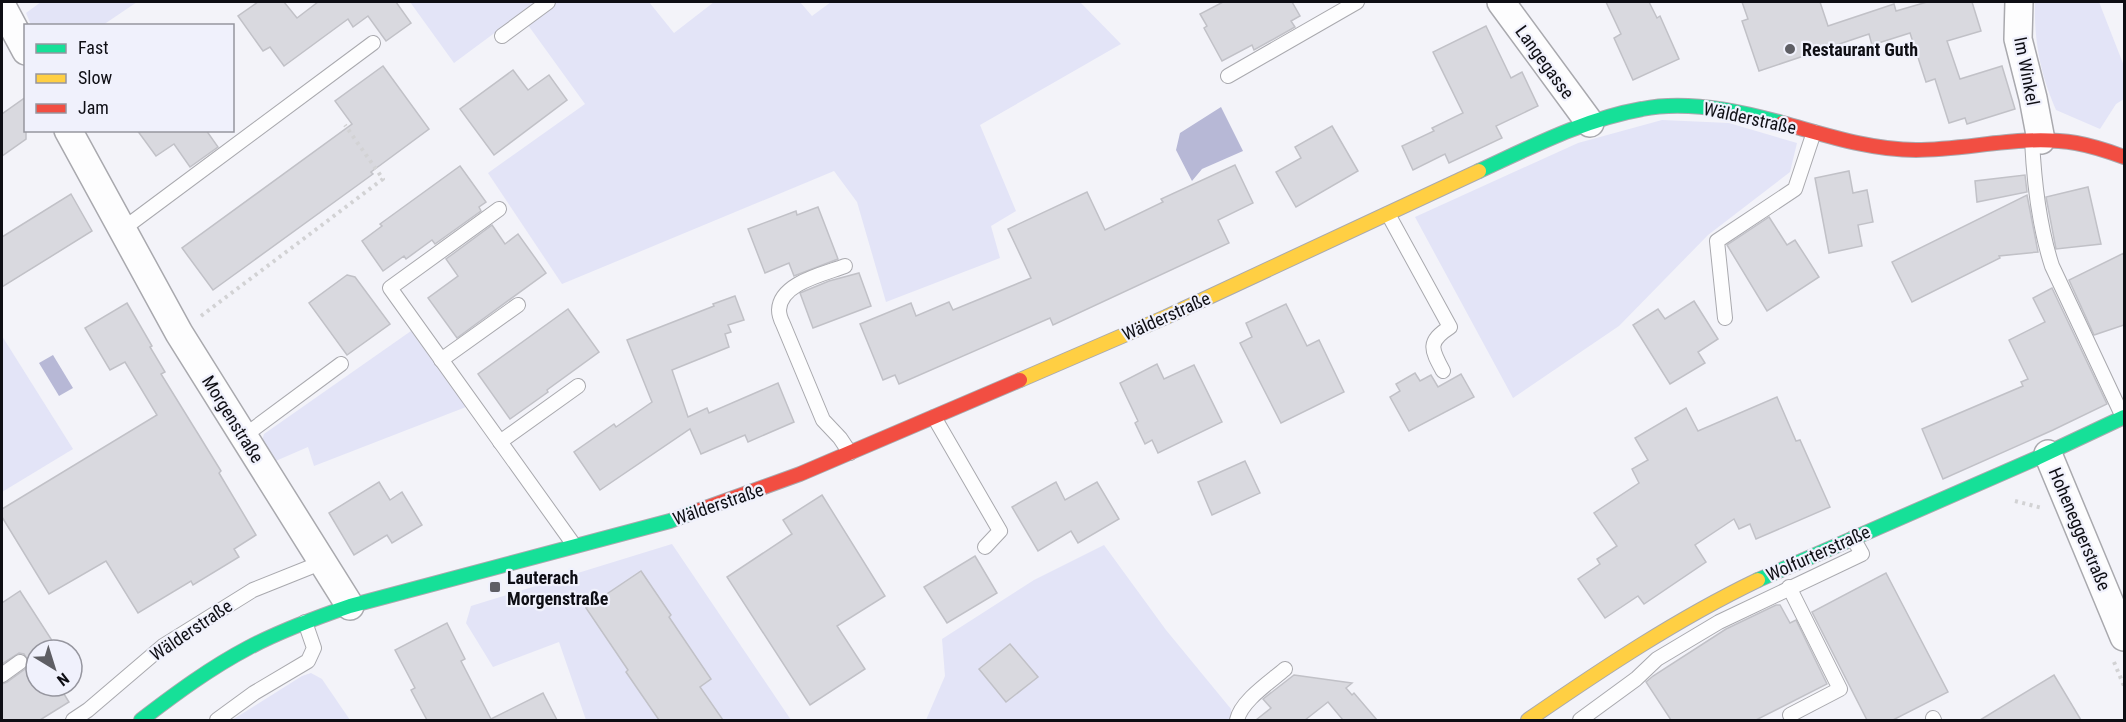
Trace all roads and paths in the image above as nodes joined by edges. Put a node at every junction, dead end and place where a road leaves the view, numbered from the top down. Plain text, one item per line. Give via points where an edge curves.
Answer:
1 (548, 2) edge
2 (1357, 2) edge
3 (1501, 2) edge
4 (2019, 2) edge
5 (2, 6) edge
6 (502, 36) dead end
7 (373, 42) dead end
8 (24, 47) edge
9 (1228, 76) dead end
10 (1590, 123) junction
11 (345, 125) dead end
12 (69, 132) edge
13 (1814, 132) junction
14 (2036, 140) junction
15 (2124, 157) edge
16 (499, 209) dead end
17 (1387, 213) junction
18 (123, 229) junction
19 (845, 266) dead end
20 (518, 305) dead end
21 (1725, 318) dead end
22 (179, 333) junction
23 (441, 360) junction
24 (341, 364) dead end
25 (1443, 371) dead end
26 (578, 386) dead end
27 (934, 417) junction
28 (2124, 417) edge
29 (244, 436) junction
30 (500, 442) junction
31 (850, 453) junction
32 (2048, 454) junction
33 (2009, 499) dead end
34 (2047, 509) dead end
35 (1853, 538) junction
36 (576, 547) junction
37 (985, 547) dead end
38 (323, 562) junction
39 (1789, 587) junction
40 (350, 606) junction
41 (305, 622) junction
42 (2117, 645) edge
43 (20, 662) dead end
44 (1285, 669) dead end
45 (2, 675) edge
46 (2124, 683) edge
47 (1790, 715) dead end
48 (73, 720) edge
49 (141, 720) edge
50 (217, 720) edge
51 (1237, 720) edge
52 (1528, 720) edge
53 (1580, 720) edge

1 - 6 lane
2 - 9 lane
3 - 10 street, Langegasse
4 - 14 street, Im Winkel via 2018,39 2033,98
5 - 8 street
7 - 18 lane
10 - 13 main road, Wälderstraße via 1646,108 1704,107
10 - 17 main road, Wälderstraße
11 - 22 path via 383,179
12 - 18 street, Morgenstraße
13 - 14 main road, Wälderstraße via 1884,148 1918,150
13 - 21 lane via 1795,189 1717,241
14 - 15 main road, Wälderstraße via 2073,142
14 - 28 lane via 2038,201 2052,266
16 - 23 lane via 390,288
17 - 25 lane via 1450,327 1437,336 1432,346
17 - 27 main road, Wälderstraße via 1166,317
18 - 22 street, Morgenstraße
19 - 31 lane via 790,288 782,297 779,311 823,420
20 - 23 lane
22 - 29 street, Morgenstraße
23 - 30 lane
24 - 29 lane
26 - 30 lane
27 - 31 main road, Wälderstraße
27 - 37 lane via 1000,531
28 - 32 main road, Wolfurterstraße
29 - 38 street, Morgenstraße
30 - 36 lane
31 - 36 main road, Wälderstraße via 714,506
32 - 35 main road, Wolfurterstraße
32 - 42 street, Hoheneggerstraße
33 - 34 path
35 - 39 lane via 1862,554
35 - 52 main road, Wolfurterstraße via 1771,573 1696,612
36 - 40 main road, Wälderstraße
38 - 40 street, Morgenstraße
38 - 48 lane, Wälderstraße via 253,590 163,646
39 - 47 lane via 1840,689
39 - 53 lane via 1656,659
40 - 41 main road, Wälderstraße
41 - 49 main road, Wälderstraße via 207,672
41 - 50 lane via 314,648 308,661
42 - 46 path
43 - 45 lane
44 - 51 lane via 1244,706

